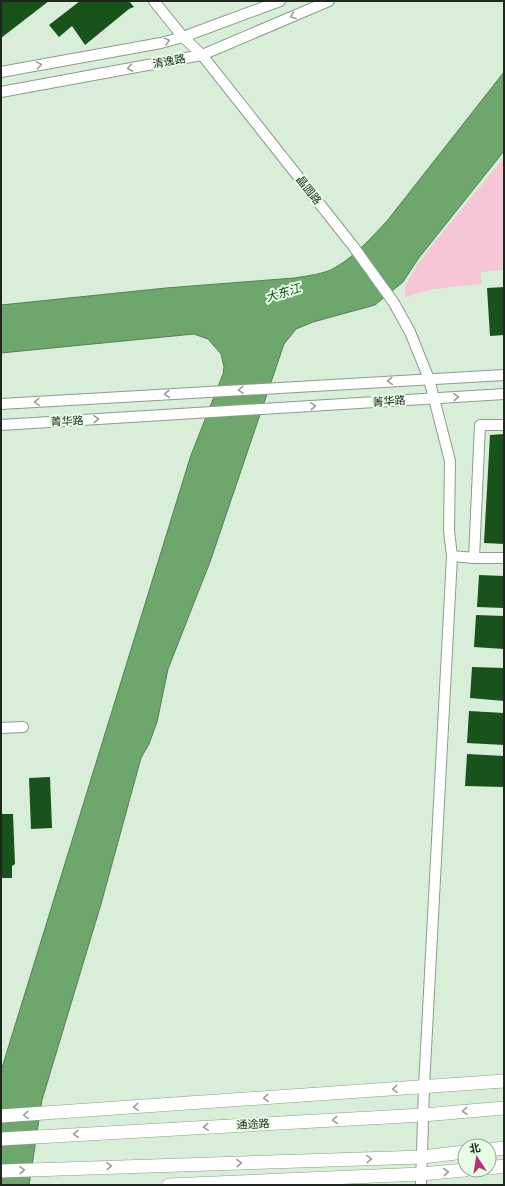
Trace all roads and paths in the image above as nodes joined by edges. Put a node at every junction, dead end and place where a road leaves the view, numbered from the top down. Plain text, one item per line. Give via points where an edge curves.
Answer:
1 (154, 1) edge
2 (280, 1) edge
3 (329, 1) edge
4 (183, 37) junction
5 (202, 55) junction
6 (1, 72) edge
7 (1, 92) edge
8 (504, 375) edge
9 (429, 379) junction
10 (504, 394) edge
11 (434, 398) junction
12 (1, 404) edge
13 (1, 425) edge
14 (504, 425) edge
15 (452, 556) junction
16 (474, 558) junction
17 (504, 558) edge
18 (23, 727) dead end
19 (1, 728) edge
20 (504, 1081) edge
21 (424, 1087) junction
22 (504, 1108) edge
23 (423, 1115) junction
24 (1, 1116) edge
25 (1, 1139) edge
26 (457, 1153) edge
27 (422, 1157) junction
28 (1, 1171) edge
29 (457, 1172) edge
30 (421, 1180) edge
31 (169, 1185) edge

1 - 4 street, 晶圆路
2 - 4 street, 清逸路
3 -> 5 street, 清逸路
4 - 5 street, 晶圆路
6 -> 4 street, 清逸路
5 -> 7 street, 清逸路
5 - 9 street, 晶圆路 via 353,246 394,303 410,332
8 - 9 street
9 - 11 street, 晶圆路
9 -> 12 street
11 -> 10 street, 菁华路
13 -> 11 street, 菁华路
11 - 15 street, 晶圆路 via 450,461 449,532
14 - 16 street via 480,425
15 - 16 street
15 - 21 street, 晶圆路
16 - 17 street
18 - 19 street
20 - 21 main road
21 - 23 street, 晶圆路
21 -> 24 main road
22 -> 23 main road, 通途路
23 -> 25 main road, 通途路
23 - 27 street, 晶圆路
26 - 27 main road
28 -> 27 main road
27 - 30 street, 晶圆路
30 -> 29 main road
30 - 31 main road

